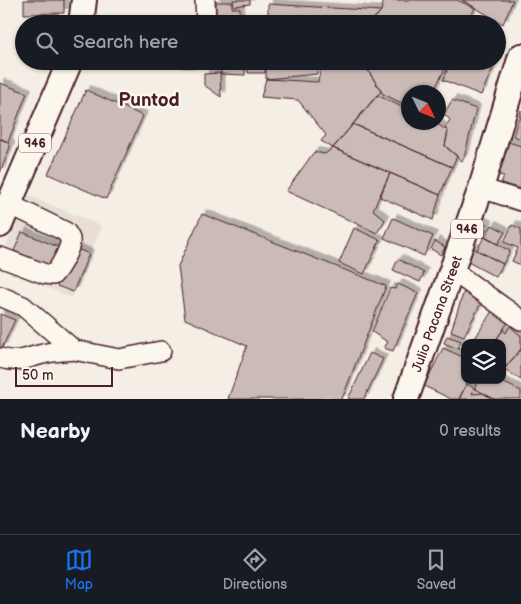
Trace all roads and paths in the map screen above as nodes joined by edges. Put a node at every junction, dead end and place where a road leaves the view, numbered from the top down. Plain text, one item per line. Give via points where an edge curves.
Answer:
1 (84, 0) edge
2 (205, 0) edge
3 (82, 15) edge
4 (206, 15) edge
5 (521, 56) edge
6 (66, 70) edge
7 (481, 188) junction
8 (521, 202) edge
9 (3, 216) edge
10 (0, 258) edge
11 (453, 271) junction
12 (0, 296) edge
13 (521, 320) edge
14 (74, 350) junction
15 (161, 351) dead end
16 (0, 358) edge
17 (406, 399) edge

1 - 3 main road
2 - 4 street
5 - 7 main road, Julio Pacana Street / 946
6 - 9 main road, 946
7 - 8 street
7 - 11 main road, Julio Pacana Street / 946
9 - 10 street via 66,232 70,244 53,275
11 - 13 street
11 - 17 main road, Julio Pacana Street / 946
12 - 14 street via 23,306
14 - 15 street via 119,358
14 - 16 street via 46,353 20,361

